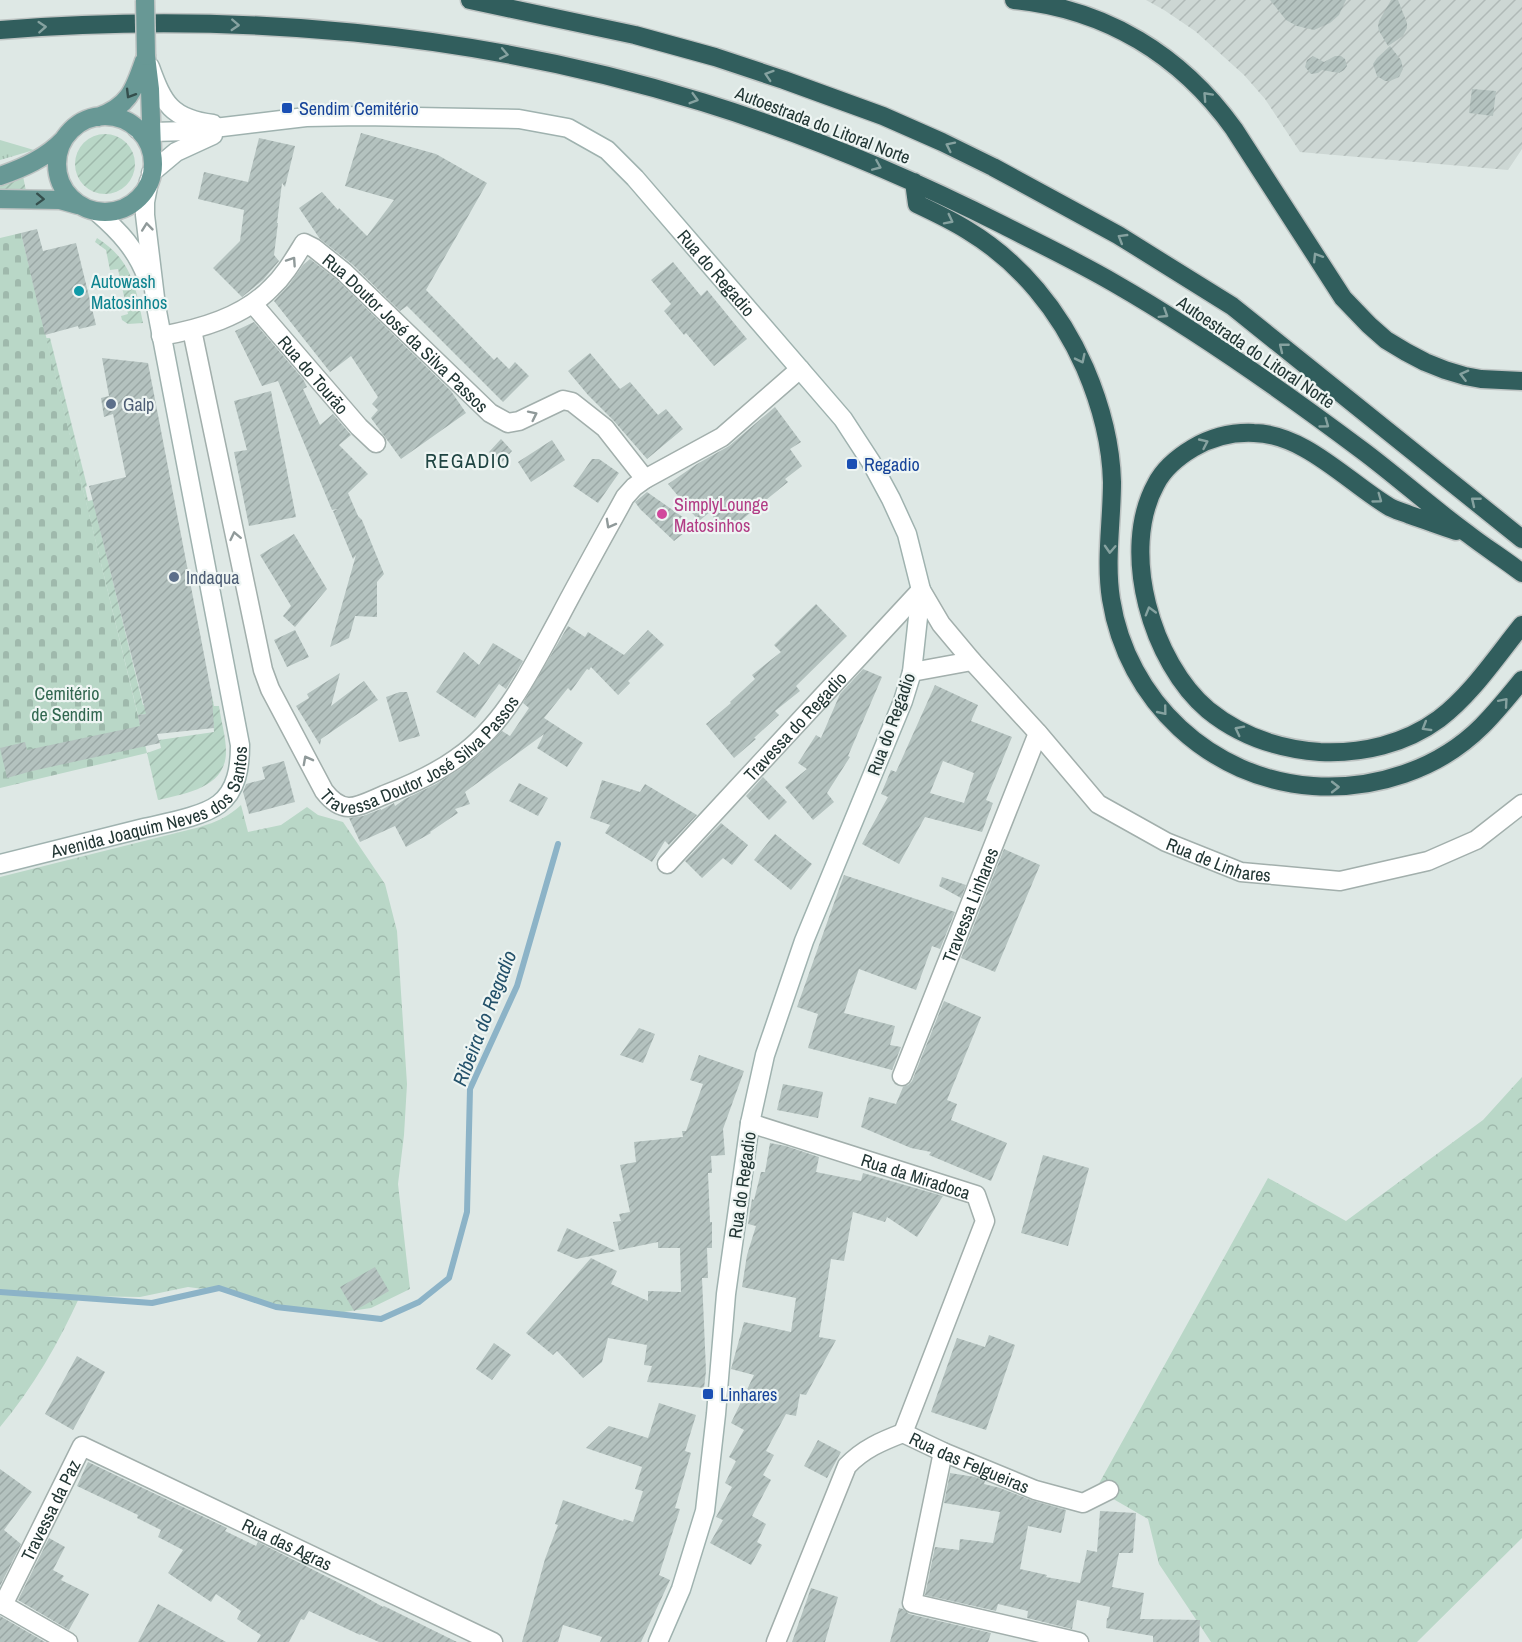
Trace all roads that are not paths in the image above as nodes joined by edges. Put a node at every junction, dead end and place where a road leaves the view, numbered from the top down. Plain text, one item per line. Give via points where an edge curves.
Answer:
1 (145, 0) edge
2 (470, 0) edge
3 (1014, 0) edge
4 (0, 30) edge
5 (146, 56) junction
6 (98, 117) junction
7 (238, 126) junction
8 (144, 131) junction
9 (63, 140) junction
10 (151, 172) junction
11 (0, 176) edge
12 (914, 182) junction
13 (0, 199) edge
14 (79, 205) junction
15 (97, 212) junction
16 (253, 304) junction
17 (156, 306) junction
18 (192, 330) junction
19 (161, 336) junction
20 (800, 369) junction
21 (1522, 381) edge
22 (376, 443) dead end
23 (645, 479) junction
24 (1471, 536) junction
25 (1521, 539) edge
26 (1515, 568) edge
27 (921, 590) junction
28 (1522, 625) edge
29 (972, 662) junction
30 (912, 672) junction
31 (1522, 680) edge
32 (1038, 733) junction
33 (1522, 804) edge
34 (0, 864) edge
35 (667, 864) dead end
36 (902, 1076) dead end
37 (750, 1123) junction
38 (903, 1433) junction
39 (82, 1446) joint
40 (943, 1452) junction
41 (1109, 1490) dead end
42 (1, 1604) edge
43 (68, 1642) edge
44 (493, 1642) edge
45 (658, 1642) edge
46 (776, 1642) edge
47 (1079, 1642) edge

1 - 5 main road, bridge
25 -> 2 highway, Autoestrada do Litoral Norte via 1232,306 1118,235 993,167 874,113 715,57 625,32
21 -> 3 highway via 1465,376 1425,362 1386,340 1343,298 1234,129 1192,80 1155,50 1107,23 1057,6
4 -> 12 highway, Autoestrada do Litoral Norte via 119,23 220,24 361,33 447,44 570,67 692,99 830,147
5 -> 6 main road via 127,100
5 - 7 street, Rua do Regadio via 165,101 176,112 191,120
5 - 8 main road
6 - 8 main road via 112,117
6 - 9 main road via 75,127
7 - 8 street, Rua do Regadio
7 - 10 street, Rua do Regadio via 187,146
7 - 20 street, Rua do Regadio via 306,117 362,116 519,120 568,128 607,150 635,178
8 - 10 main road
9 - 11 main road via 30,164
9 - 14 main road via 57,159 60,183
10 - 15 main road via 143,193 134,202 123,209
17 -> 10 street, Avenida Joaquim Neves dos Santos via 145,215
12 -> 24 highway, Autoestrada do Litoral Norte via 1114,283 1211,344 1364,452
12 -> 31 highway via 917,204 981,239 1023,275 1051,307 1077,351 1093,387 1108,447 1112,479 1110,580 1118,628 1131,662 1151,696 1194,741 1229,762 1276,780 1330,787 1372,784 1428,764 1461,744 1482,727
13 -> 14 main road via 60,200
14 - 15 main road
15 - 17 street, Avenida Joaquim Neves dos Santos via 138,256
16 - 18 street, Rua Doutor José da Silva Passos
16 - 22 street, Rua do Tourão
16 -> 23 street, Rua Doutor José da Silva Passos via 286,271 304,243 344,272 490,413 508,423 563,400 572,402 605,428
17 - 19 street, Avenida Joaquim Neves dos Santos
18 - 19 street, Rua Doutor José da Silva Passos
23 -> 18 street, Travessa Doutor José Silva Passos via 624,497 514,698 480,738 428,776 368,802 348,808 338,805 324,791 263,670
19 - 34 street, Avenida Joaquim Neves dos Santos via 240,746 237,777 220,804 208,811
20 - 23 street, Travessa Doutor José Silva Passos via 735,428
20 - 27 street, Rua do Regadio via 843,419 871,462 907,534
24 - 26 highway, Autoestrada do Litoral Norte
28 -> 24 highway via 1471,689 1422,730 1359,751 1296,749 1238,730 1207,709 1182,683 1150,615 1140,551 1141,527 1159,479 1182,455 1197,446 1239,433 1283,438 1317,456 1390,507
27 - 29 street, Rua de Linhares via 941,624
27 - 30 street, Rua do Regadio
27 - 35 street, Travessa do Regadio
29 - 30 street
29 - 32 street, Rua de Linhares
30 - 37 street, Rua do Regadio via 804,941 765,1056
32 - 33 street, Rua de Linhares via 1098,804 1166,842 1241,872 1340,881 1428,861 1476,840
32 - 36 street, Travessa Linhares
37 - 38 street, Rua da Miradoca via 976,1195 985,1221
37 - 45 street, Rua do Regadio via 726,1294 705,1511 681,1589
38 - 40 street, Rua das Felgueiras
38 - 46 street, Rua das Felgueiras via 878,1442 847,1466
39 - 42 street, Travessa da Paz
39 - 44 street, Rua das Agras
40 - 41 street, Rua das Felgueiras via 1035,1490 1083,1503
40 - 47 street via 912,1603
42 - 43 street

